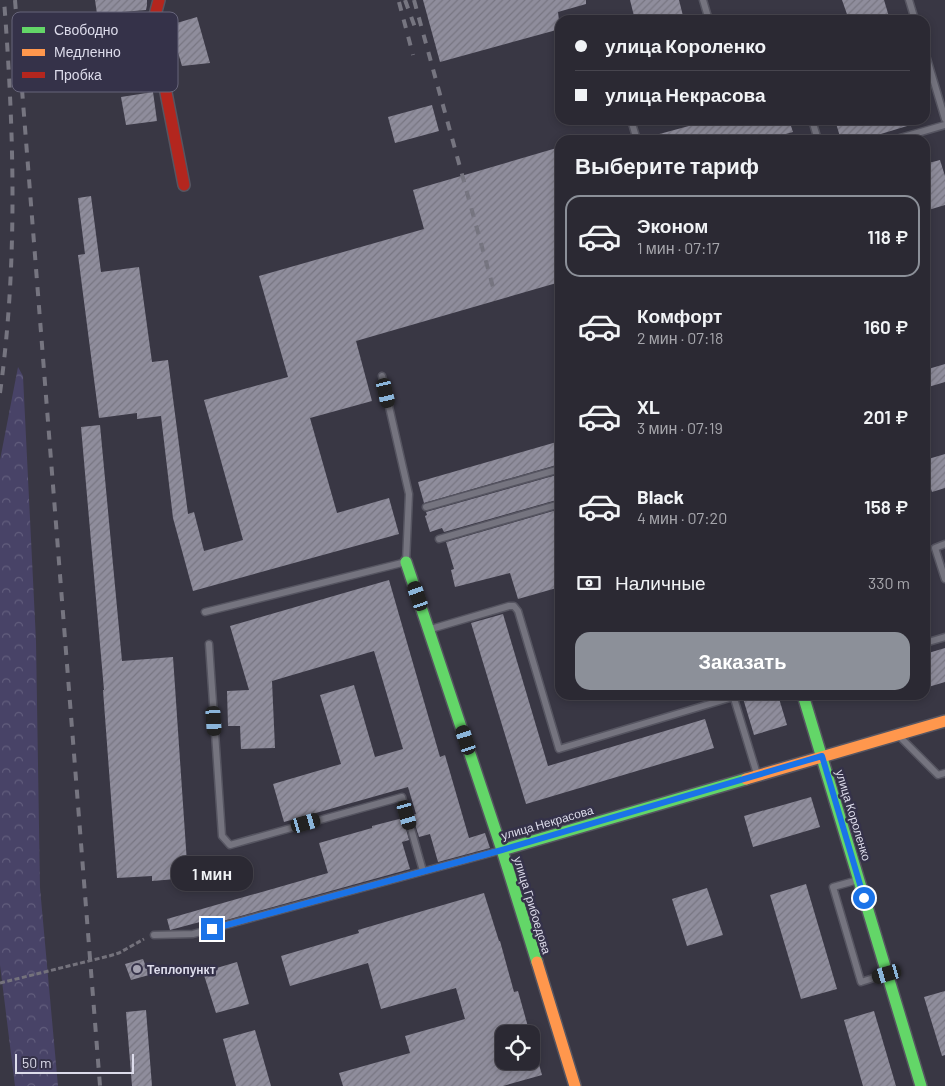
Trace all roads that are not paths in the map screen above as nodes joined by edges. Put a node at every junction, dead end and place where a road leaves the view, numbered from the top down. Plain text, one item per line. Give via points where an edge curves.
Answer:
1 (703, 0) edge
2 (909, 0) edge
3 (707, 15) edge
4 (914, 15) edge
5 (930, 68) edge
6 (166, 92) edge
7 (945, 116) edge
8 (945, 125) edge
9 (910, 135) edge
10 (184, 185) dead end
11 (382, 376) dead end
12 (555, 469) edge
13 (555, 505) edge
14 (426, 507) dead end
15 (439, 539) dead end
16 (945, 544) edge
17 (406, 562) junction
18 (945, 579) edge
19 (205, 612) dead end
20 (430, 630) junction
21 (945, 637) edge
22 (930, 642) edge
23 (209, 644) dead end
24 (720, 700) edge
25 (734, 700) edge
26 (805, 700) edge
27 (945, 721) edge
28 (898, 734) junction
29 (822, 756) junction
30 (945, 773) edge
31 (757, 776) junction
32 (502, 850) junction
33 (423, 871) junction
34 (859, 880) junction
35 (154, 934) road end
36 (887, 974) junction
37 (575, 1086) edge
38 (921, 1086) edge

1 - 3 lane
2 - 4 lane
5 - 7 lane
6 - 10 street
8 - 9 lane
11 - 17 lane via 409,494
12 - 14 lane
13 - 15 lane
16 - 18 lane via 935,548
17 - 19 lane
17 - 20 street, улица Грибоедова
20 - 24 lane via 514,606 559,749
20 - 32 street, улица Грибоедова
21 - 22 lane
23 - 33 lane via 222,836 230,845 402,796
25 - 31 lane
26 - 29 street, улица Короленко
27 - 28 street, улица Некрасова
28 - 29 street, улица Некрасова
28 - 30 lane via 938,775
29 - 31 street, улица Некрасова
29 - 34 street, улица Короленко
31 - 32 street, улица Некрасова
32 - 33 lane, улица Некрасова
32 - 37 street, улица Грибоедова
33 - 35 lane, улица Некрасова via 193,934
34 - 36 street, улица Короленко
34 - 36 lane via 833,887 861,982
36 - 38 street, улица Короленко

